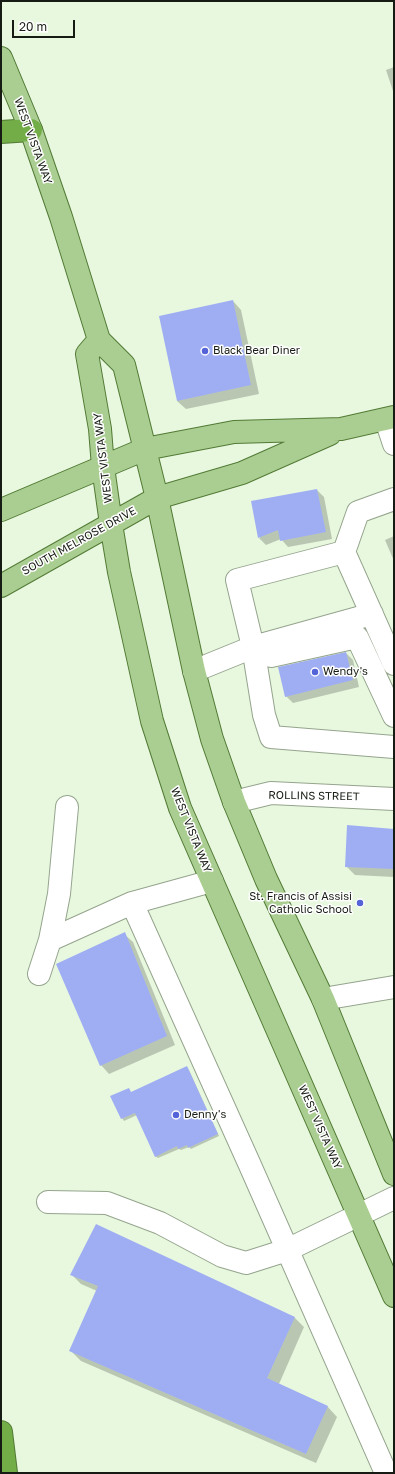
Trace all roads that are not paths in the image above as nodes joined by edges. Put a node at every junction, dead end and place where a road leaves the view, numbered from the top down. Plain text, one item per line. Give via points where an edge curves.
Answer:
1 (1, 58) edge
2 (31, 130) junction
3 (1, 132) edge
4 (99, 340) junction
5 (390, 418) edge
6 (341, 429) junction
7 (394, 444) edge
8 (145, 449) junction
9 (104, 467) junction
10 (158, 498) junction
11 (394, 499) edge
12 (1, 510) edge
13 (111, 524) junction
14 (344, 552) junction
15 (1, 586) edge
16 (372, 614) junction
17 (254, 653) junction
18 (394, 664) edge
19 (194, 671) junction
20 (394, 716) edge
21 (394, 747) edge
22 (394, 799) edge
23 (234, 802) junction
24 (67, 807) dead end
25 (212, 881) junction
26 (132, 903) junction
27 (50, 940) junction
28 (39, 974) dead end
29 (392, 991) edge
30 (323, 999) junction
31 (394, 1174) edge
32 (394, 1198) edge
33 (48, 1202) dead end
34 (360, 1215) junction
35 (288, 1250) junction
36 (394, 1296) edge
37 (1, 1432) edge
38 (6, 1473) edge
39 (386, 1473) edge

1 - 2 main road, WEST VISTA WAY
2 - 3 highway
2 - 4 main road, WEST VISTA WAY
4 - 8 main road, WEST VISTA WAY via 124,365
4 - 9 main road, WEST VISTA WAY via 87,354
5 - 6 main road
5 - 7 street
6 - 8 main road via 234,432
6 - 10 main road, SOUTH MELROSE DRIVE via 242,473
8 - 9 main road
8 - 10 main road, WEST VISTA WAY
9 - 12 main road
9 - 13 main road, WEST VISTA WAY
10 - 13 main road, SOUTH MELROSE DRIVE
10 - 19 main road, WEST VISTA WAY
11 - 14 street via 358,512
13 - 15 main road, SOUTH MELROSE DRIVE
13 - 25 main road, WEST VISTA WAY via 152,721 180,808
14 - 16 street
14 - 17 street via 237,580
16 - 17 street
16 - 18 street
17 - 19 street
17 - 20 street via 357,638
17 - 21 street via 264,715 271,737
19 - 23 main road, WEST VISTA WAY via 212,739
22 - 23 street, ROLLINS STREET via 271,793
23 - 30 main road, WEST VISTA WAY via 266,879
24 - 27 street via 59,894
25 - 26 street
25 - 34 main road, WEST VISTA WAY
26 - 27 street
26 - 35 street
27 - 28 street
29 - 30 street
30 - 31 main road, WEST VISTA WAY
32 - 34 street
33 - 35 street via 108,1203 160,1223 222,1256 246,1263
34 - 35 street
34 - 36 main road, WEST VISTA WAY
35 - 39 street
37 - 38 highway

